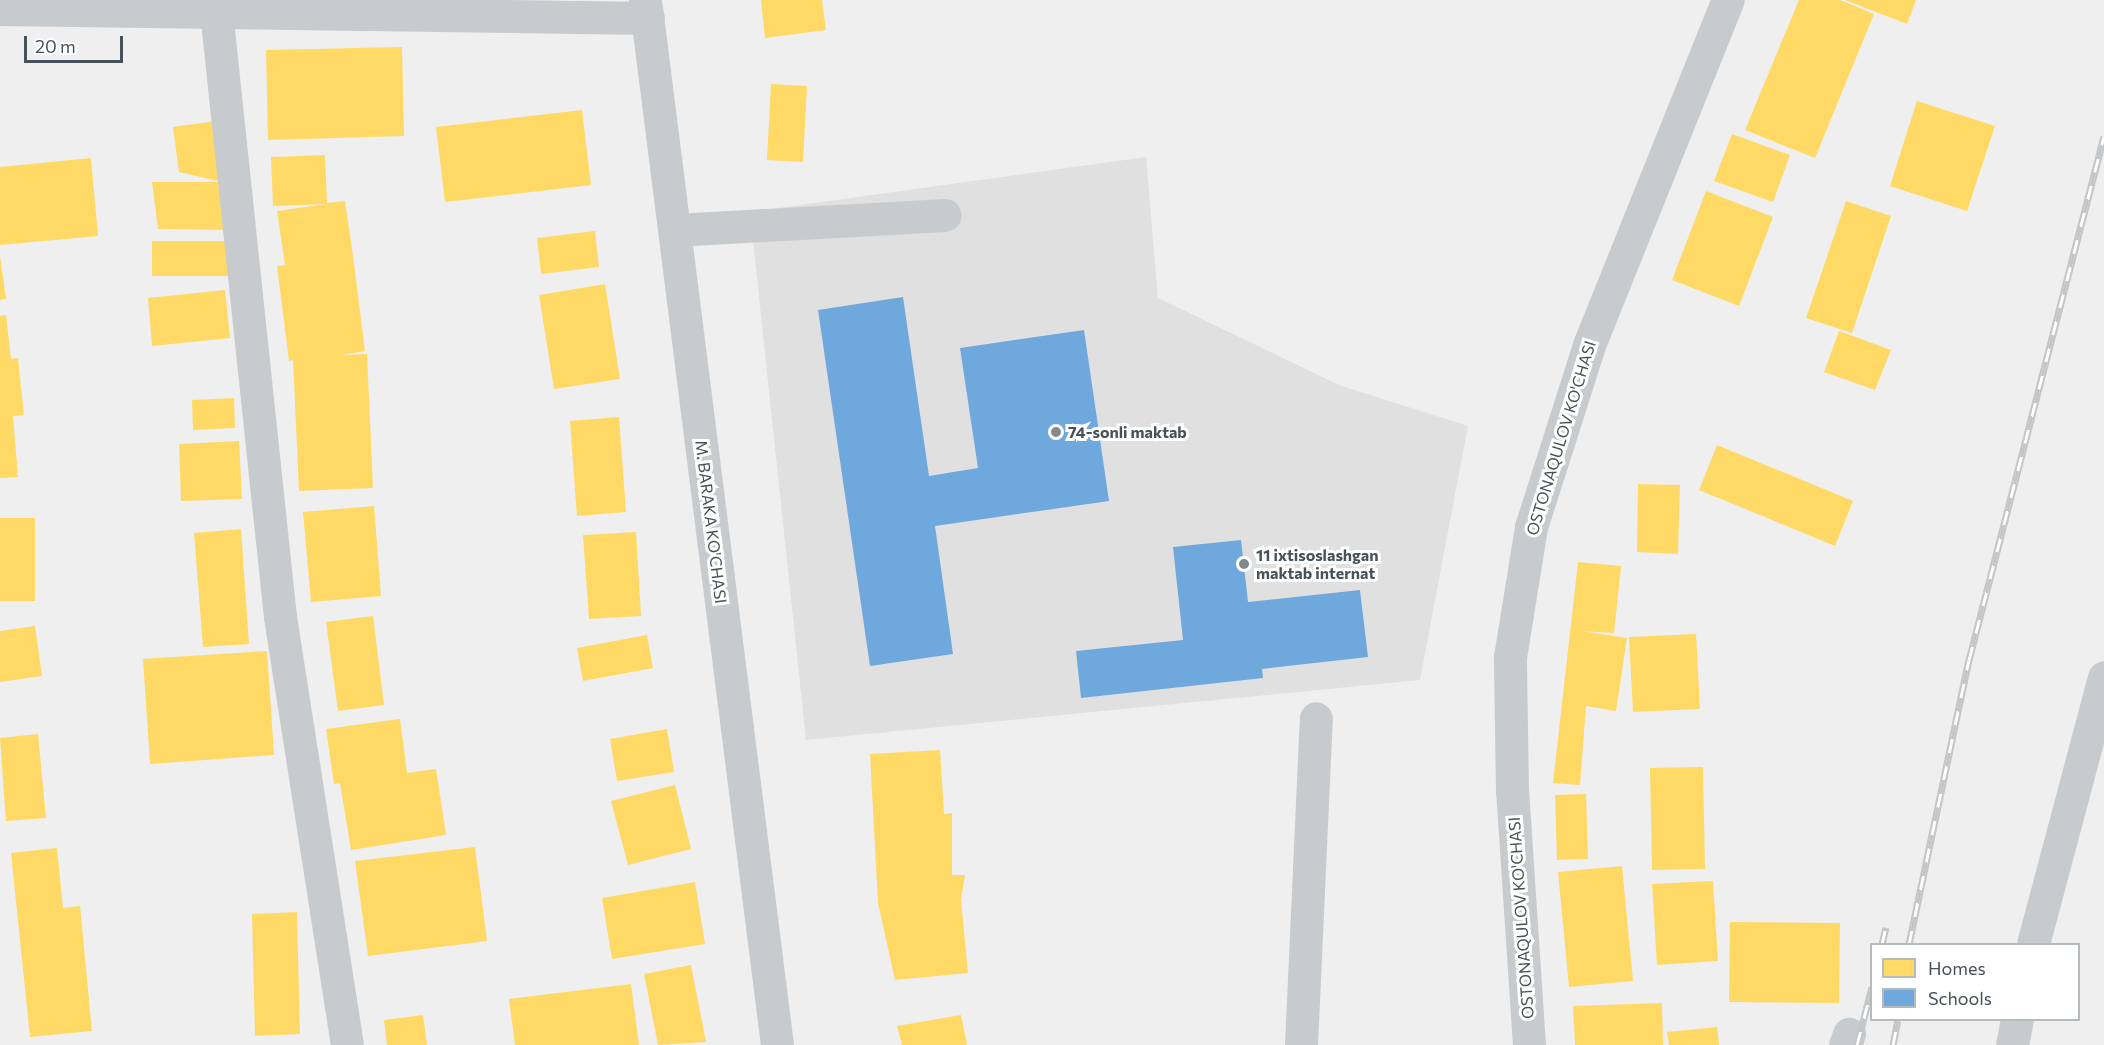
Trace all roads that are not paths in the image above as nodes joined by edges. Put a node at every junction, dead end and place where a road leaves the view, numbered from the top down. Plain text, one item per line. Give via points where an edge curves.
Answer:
1 (1728, 0) edge
2 (0, 9) edge
3 (647, 9) edge
4 (216, 11) junction
5 (945, 214) dead end
6 (675, 230) junction
7 (2104, 677) edge
8 (1316, 718) dead end
9 (2034, 943) edge
10 (2017, 1021) edge
11 (346, 1045) edge
12 (777, 1045) edge
13 (1301, 1045) edge
14 (1529, 1045) edge
15 (2012, 1045) edge

1 - 14 street, OSTONAQULOV KO'CHASI via 1589,345 1530,527 1510,657 1512,791
2 - 4 street
3 - 4 street
3 - 6 street, M. BARAKA KO'CHASI
4 - 11 street via 280,617
5 - 6 street
6 - 12 street, M. BARAKA KO'CHASI
7 - 9 street
8 - 13 street
10 - 15 street

